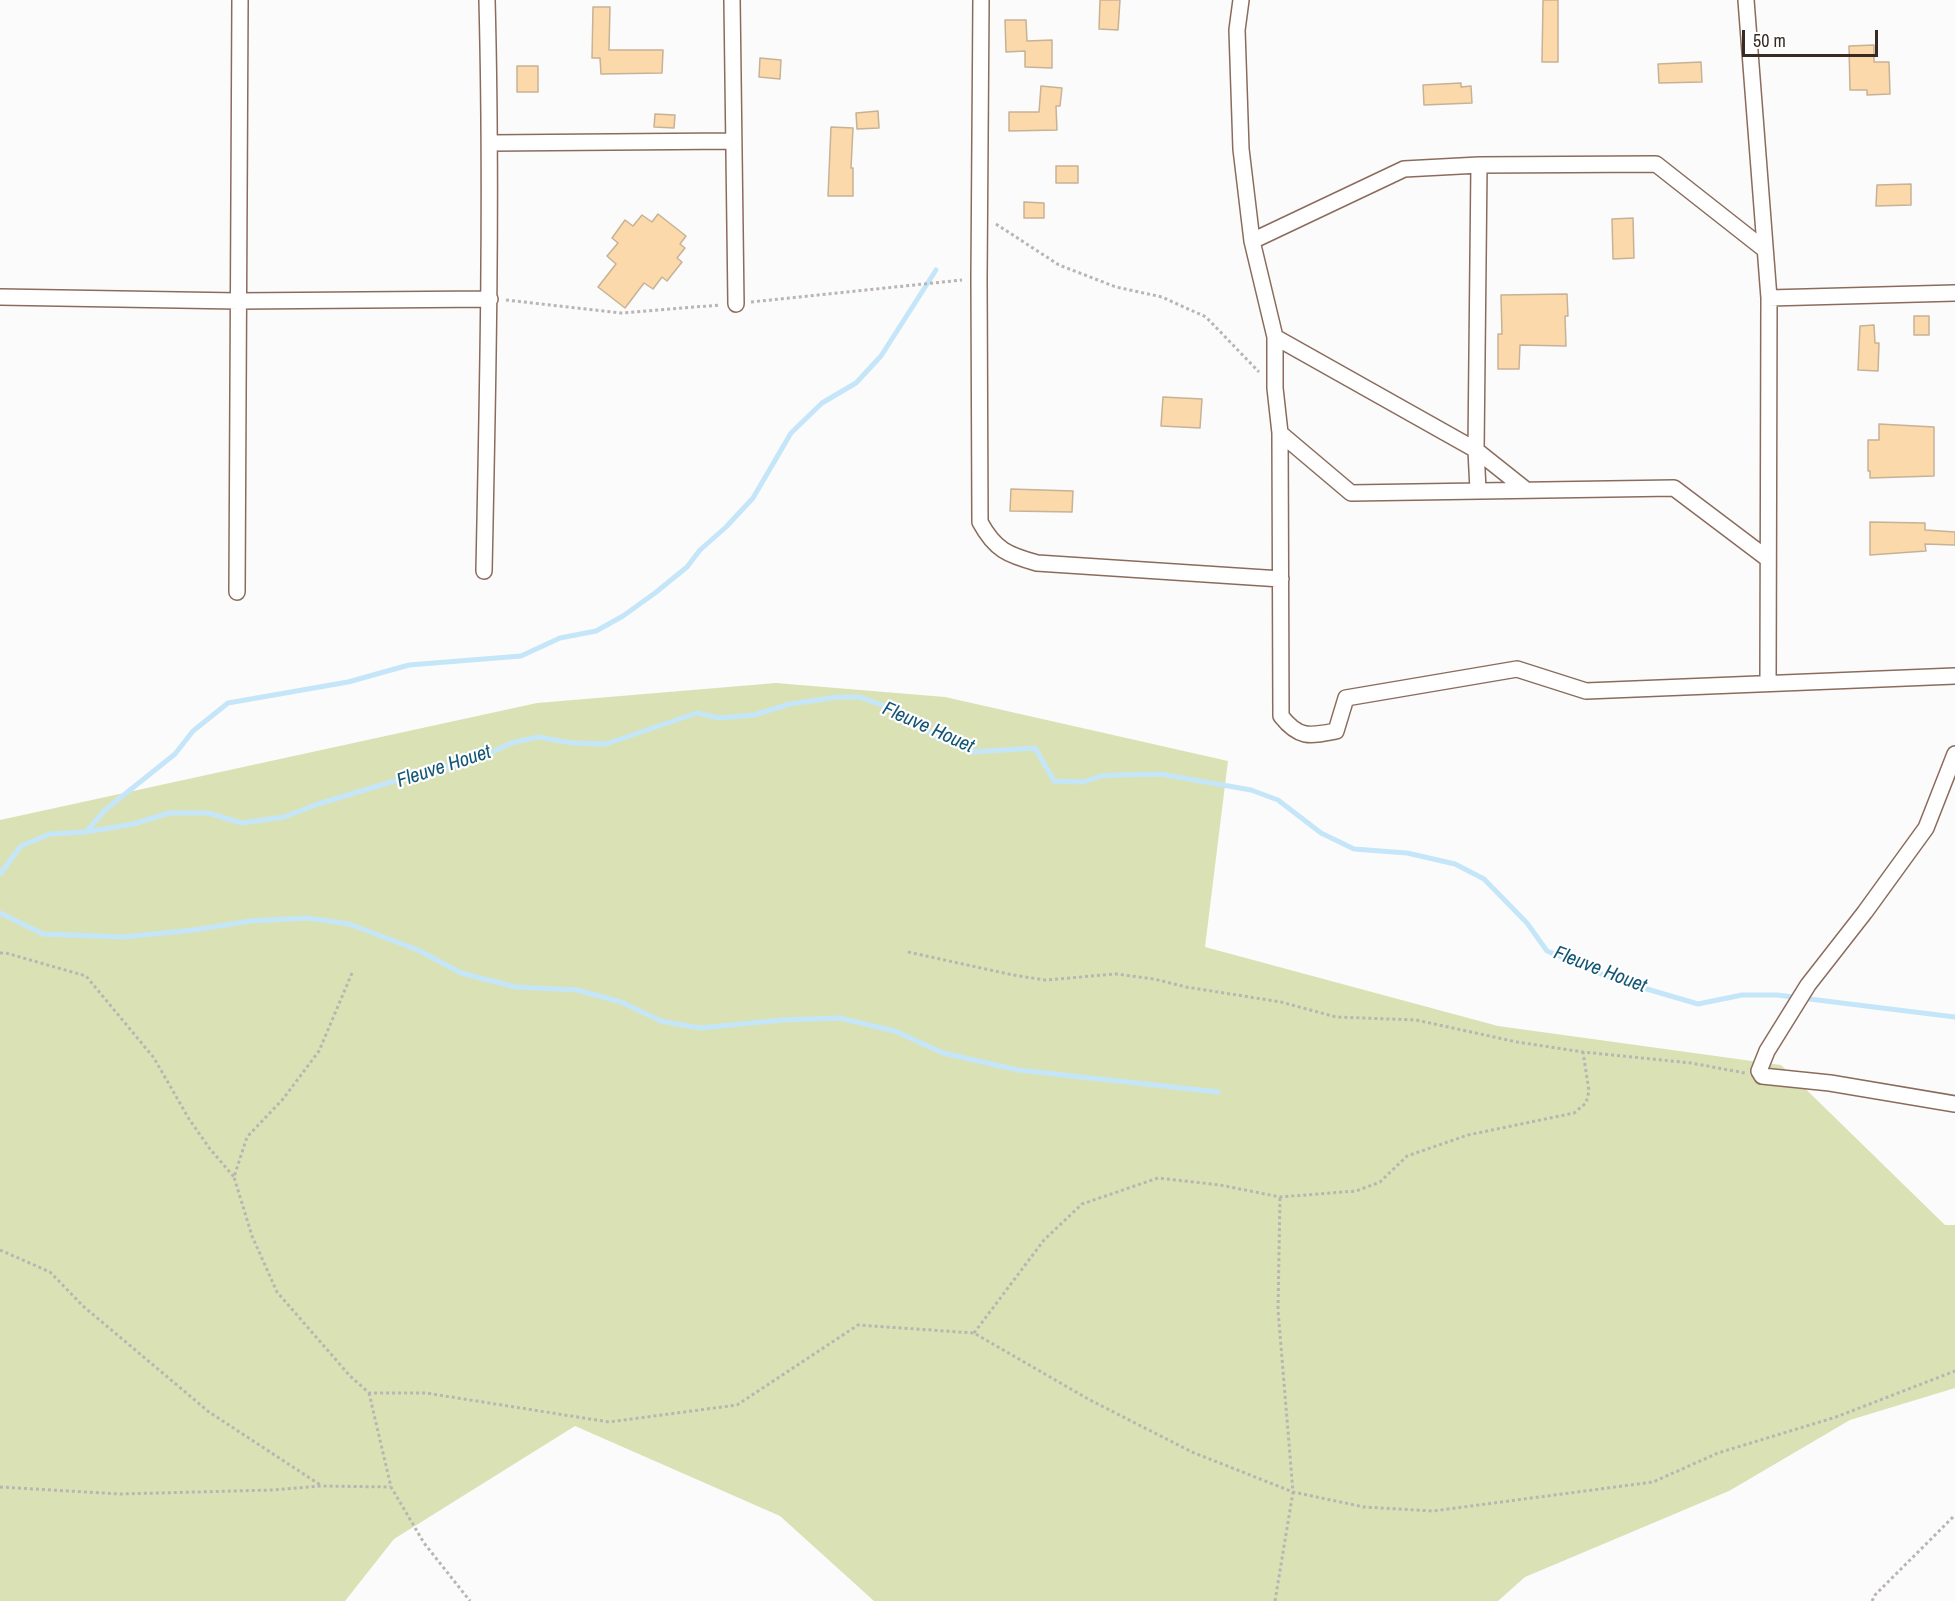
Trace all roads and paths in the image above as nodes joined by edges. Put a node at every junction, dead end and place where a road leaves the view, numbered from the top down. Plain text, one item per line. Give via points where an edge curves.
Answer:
1 (240, 0) edge
2 (487, 0) edge
3 (732, 0) edge
4 (981, 0) edge
5 (1241, 0) edge
6 (1746, 0) edge
7 (733, 141) junction
8 (490, 144) junction
9 (1479, 165) junction
10 (979, 213) junction
11 (1252, 241) junction
12 (1764, 249) junction
13 (1955, 293) edge
14 (0, 297) edge
15 (1769, 298) junction
16 (490, 299) junction
17 (238, 301) junction
18 (736, 303) dead end
19 (1275, 337) junction
20 (1275, 388) junction
21 (1280, 434) junction
22 (1476, 450) junction
23 (1525, 489) junction
24 (1478, 490) junction
25 (1768, 559) junction
26 (484, 571) dead end
27 (1281, 579) junction
28 (237, 592) dead end
29 (1955, 676) edge
30 (1768, 683) junction
31 (1955, 754) edge
32 (908, 952) dead end
33 (0, 953) edge
34 (352, 973) dead end
35 (1583, 1052) junction
36 (1762, 1076) junction
37 (1955, 1104) edge
38 (234, 1177) junction
39 (1280, 1197) junction
40 (0, 1250) edge
41 (974, 1333) junction
42 (1955, 1371) edge
43 (369, 1393) junction
44 (0, 1486) edge
45 (322, 1486) junction
46 (391, 1487) junction
47 (1293, 1492) junction
48 (1955, 1515) edge
49 (470, 1601) edge
50 (1275, 1601) edge
51 (1872, 1601) edge

1 - 17 street
2 - 8 street
3 - 7 street
4 - 10 street
5 - 11 street via 1237,30 1240,149
6 - 12 street
7 - 8 street
7 - 18 street
8 - 16 street
9 - 11 street via 1404,168
9 - 12 street via 1656,164
9 - 22 street
10 - 20 path via 1059,265 1116,287 1162,297 1206,317
10 - 27 street via 980,522 989,538 1010,555 1037,564
11 - 19 street
12 - 15 street
13 - 15 street
14 - 17 street
15 - 25 street
16 - 17 street
16 - 26 street
17 - 28 street
19 - 20 street
19 - 22 street
20 - 21 street
21 - 24 street via 1351,493
21 - 27 street
22 - 23 street
22 - 24 street
23 - 24 street
23 - 25 street via 1674,488
25 - 30 street
27 - 30 street via 1281,716 1309,736 1336,732 1346,698 1517,669 1586,691
29 - 30 street
31 - 36 street via 1926,828 1808,985 1767,1051 1759,1071
32 - 35 path via 1045,980 1116,974 1154,979 1281,1002 1336,1017 1416,1020
33 - 38 path via 86,976 154,1058 189,1119
34 - 38 path via 319,1050 284,1099 246,1137
35 - 36 path
35 - 39 path via 1589,1091 1586,1103 1574,1113 1468,1135 1407,1156 1380,1182 1356,1191
36 - 37 street
38 - 43 path via 252,1236 277,1292
39 - 41 path via 1158,1178 1082,1204 1044,1240
39 - 47 path via 1278,1310
40 - 45 path via 50,1272 83,1306 208,1412
41 - 43 path via 858,1325 736,1406 609,1422 426,1393
41 - 47 path via 1088,1399 1192,1452
42 - 47 path via 1836,1417 1718,1453 1653,1482 1433,1511 1364,1507
43 - 46 path
44 - 45 path via 120,1494
45 - 46 path
46 - 49 path via 424,1543
47 - 50 path
48 - 51 path

